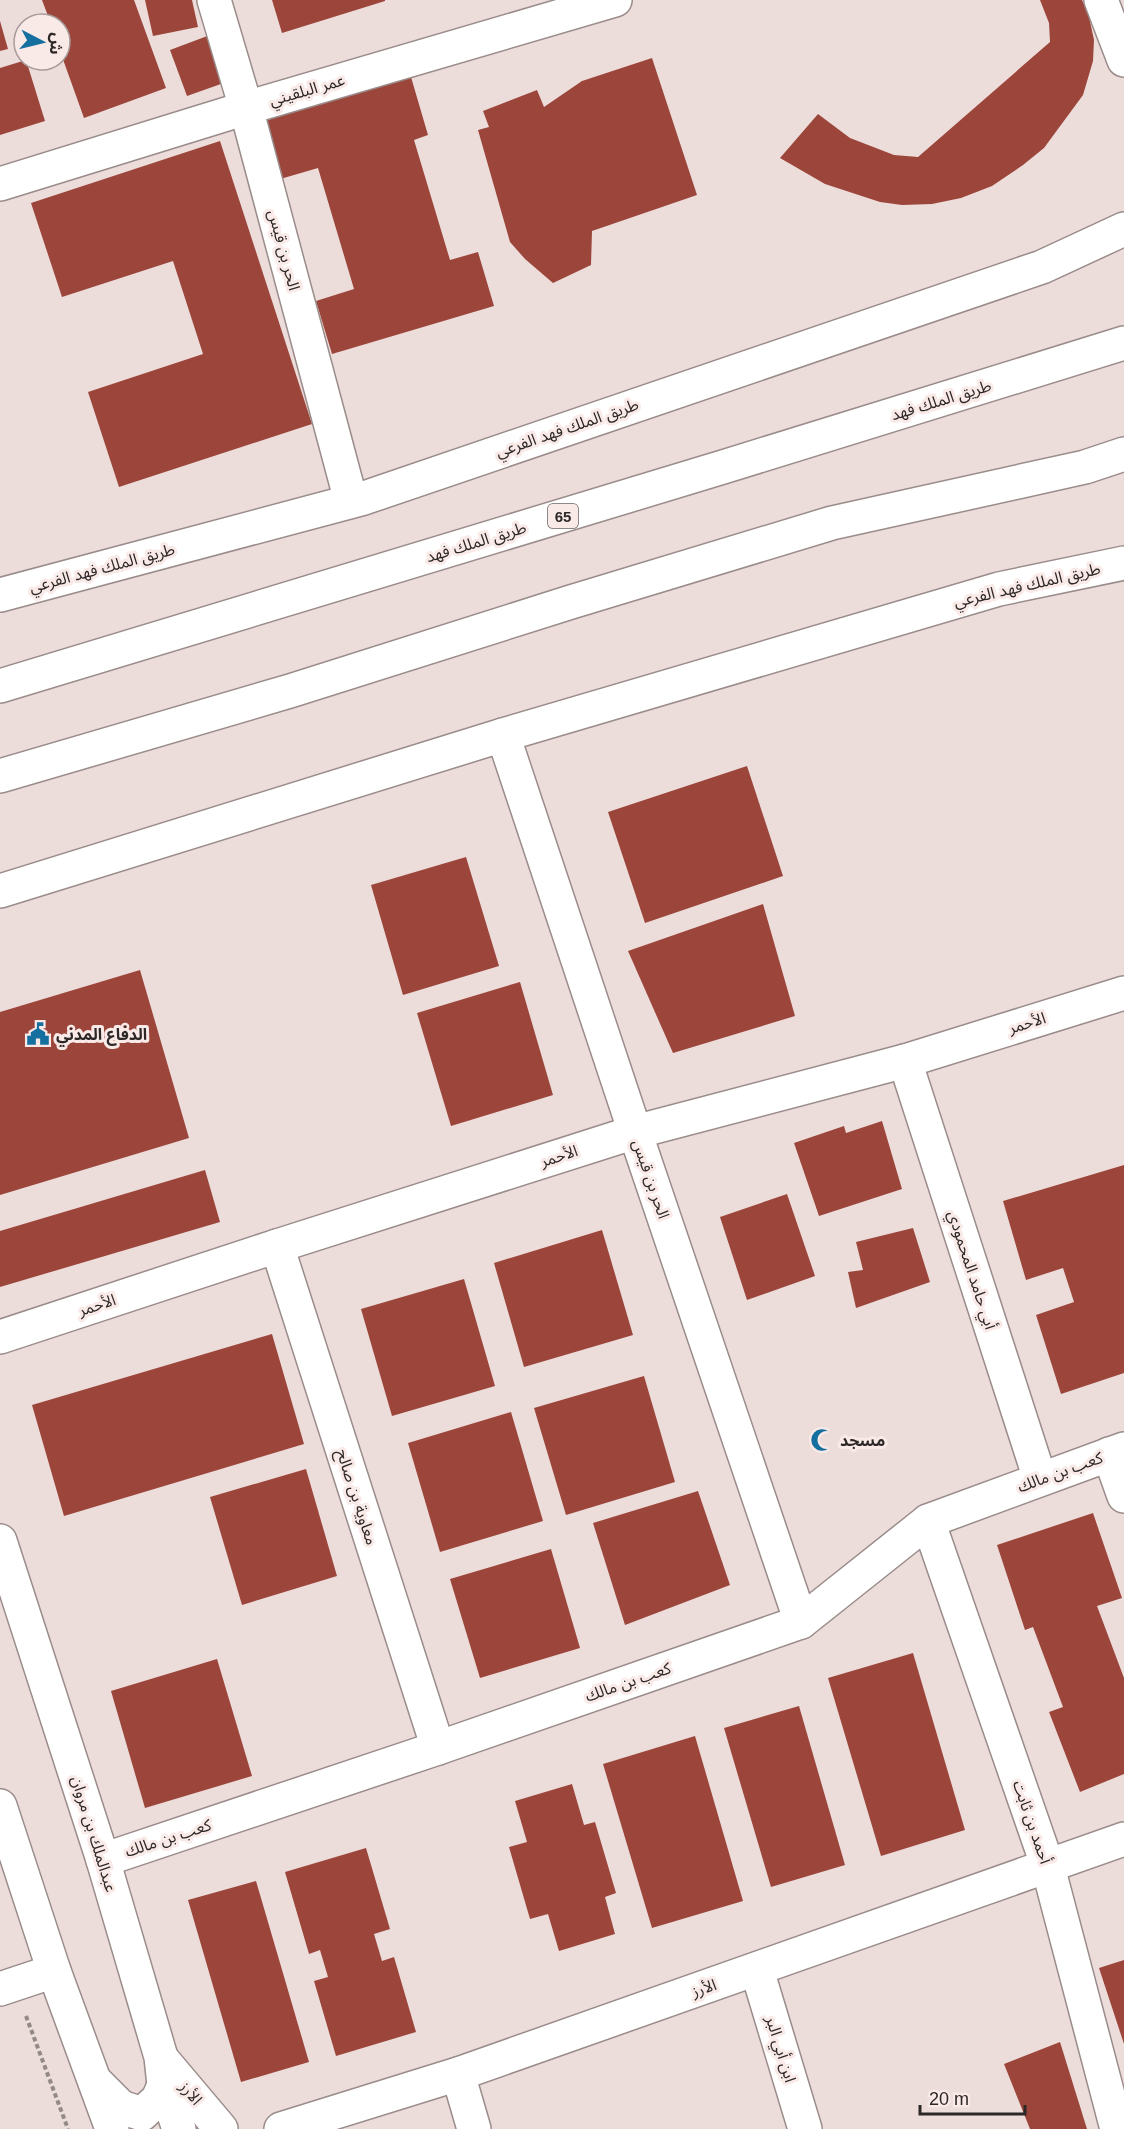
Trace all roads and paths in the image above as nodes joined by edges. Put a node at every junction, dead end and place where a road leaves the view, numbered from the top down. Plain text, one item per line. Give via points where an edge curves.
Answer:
1 (214, 0) edge
2 (615, 0) edge
3 (1101, 0) edge
4 (1124, 60) edge
5 (246, 108) junction
6 (0, 184) edge
7 (1124, 229) edge
8 (1124, 338) edge
9 (1124, 343) edge
10 (1092, 354) junction
11 (1124, 454) edge
12 (1124, 459) edge
13 (1085, 466) junction
14 (351, 501) junction
15 (1124, 563) edge
16 (0, 596) edge
17 (0, 686) edge
18 (503, 735) junction
19 (0, 776) edge
20 (0, 891) edge
21 (1124, 993) edge
22 (905, 1061) junction
23 (635, 1132) junction
24 (277, 1246) junction
25 (0, 1337) edge
26 (1117, 1451) edge
27 (1040, 1479) junction
28 (1124, 1496) edge
29 (928, 1521) junction
30 (0, 1541) edge
31 (801, 1622) junction
32 (438, 1748) junction
33 (0, 1806) edge
34 (1124, 1839) edge
35 (103, 1860) junction
36 (1048, 1867) junction
37 (758, 1970) junction
38 (54, 1971) junction
39 (7, 1987) edge
40 (162, 2071) junction
41 (458, 2074) junction
42 (94, 2080) junction
43 (68, 2129) edge
44 (112, 2129) edge
45 (179, 2129) edge
46 (221, 2129) edge
47 (281, 2129) edge
48 (474, 2129) edge
49 (805, 2129) edge
50 (1117, 2129) edge

1 - 5 main road, الحر بن قيس
2 - 5 main road, عمر البلقيني
3 - 4 main road
5 - 6 main road, عمر البلقيني
5 - 14 main road, الحر بن قيس
7 - 14 main road, طريق الملك فهد الفرعي via 1042,267
8 - 10 main road
9 - 10 main road, طريق الملك فهد / 65
10 - 17 main road, طريق الملك فهد / 65
11 - 13 main road
12 - 13 main road
13 - 19 main road via 832,523 290,691
14 - 16 main road, طريق الملك فهد الفرعي
15 - 18 main road, طريق الملك فهد الفرعي via 999,589
18 - 20 main road, طريق الملك فهد الفرعي
18 - 23 main road, الحر بن قيس
21 - 22 main road, الأحمر
22 - 23 main road, الأحمر
22 - 27 main road, أبي حامد المحمودي
23 - 24 main road, الأحمر
23 - 31 main road, الحر بن قيس
24 - 25 main road, الأحمر
24 - 32 main road, معاوية بن صالح
26 - 27 main road, كعب بن مالك
26 - 28 main road
27 - 29 main road, كعب بن مالك
29 - 31 main road, كعب بن مالك
29 - 36 main road, أحمد بن ثابت
30 - 35 main road, عبدالملك بن مروان
31 - 32 main road, كعب بن مالك
32 - 35 main road, كعب بن مالك
33 - 38 main road
34 - 36 main road, الأرز
35 - 40 main road, عبدالملك بن مروان
36 - 37 main road, الأرز
36 - 50 main road, أحمد بن ثابت
37 - 41 main road, الأرز
37 - 49 main road, ابن أبي البر
38 - 39 main road
38 - 42 main road
39 - 43 path
40 - 42 main road via 158,2099 141,2114 121,2107
40 - 45 main road, عبدالملك بن مروان
40 - 46 main road, الأرز
41 - 47 main road, الأرز
41 - 48 main road
42 - 44 main road

